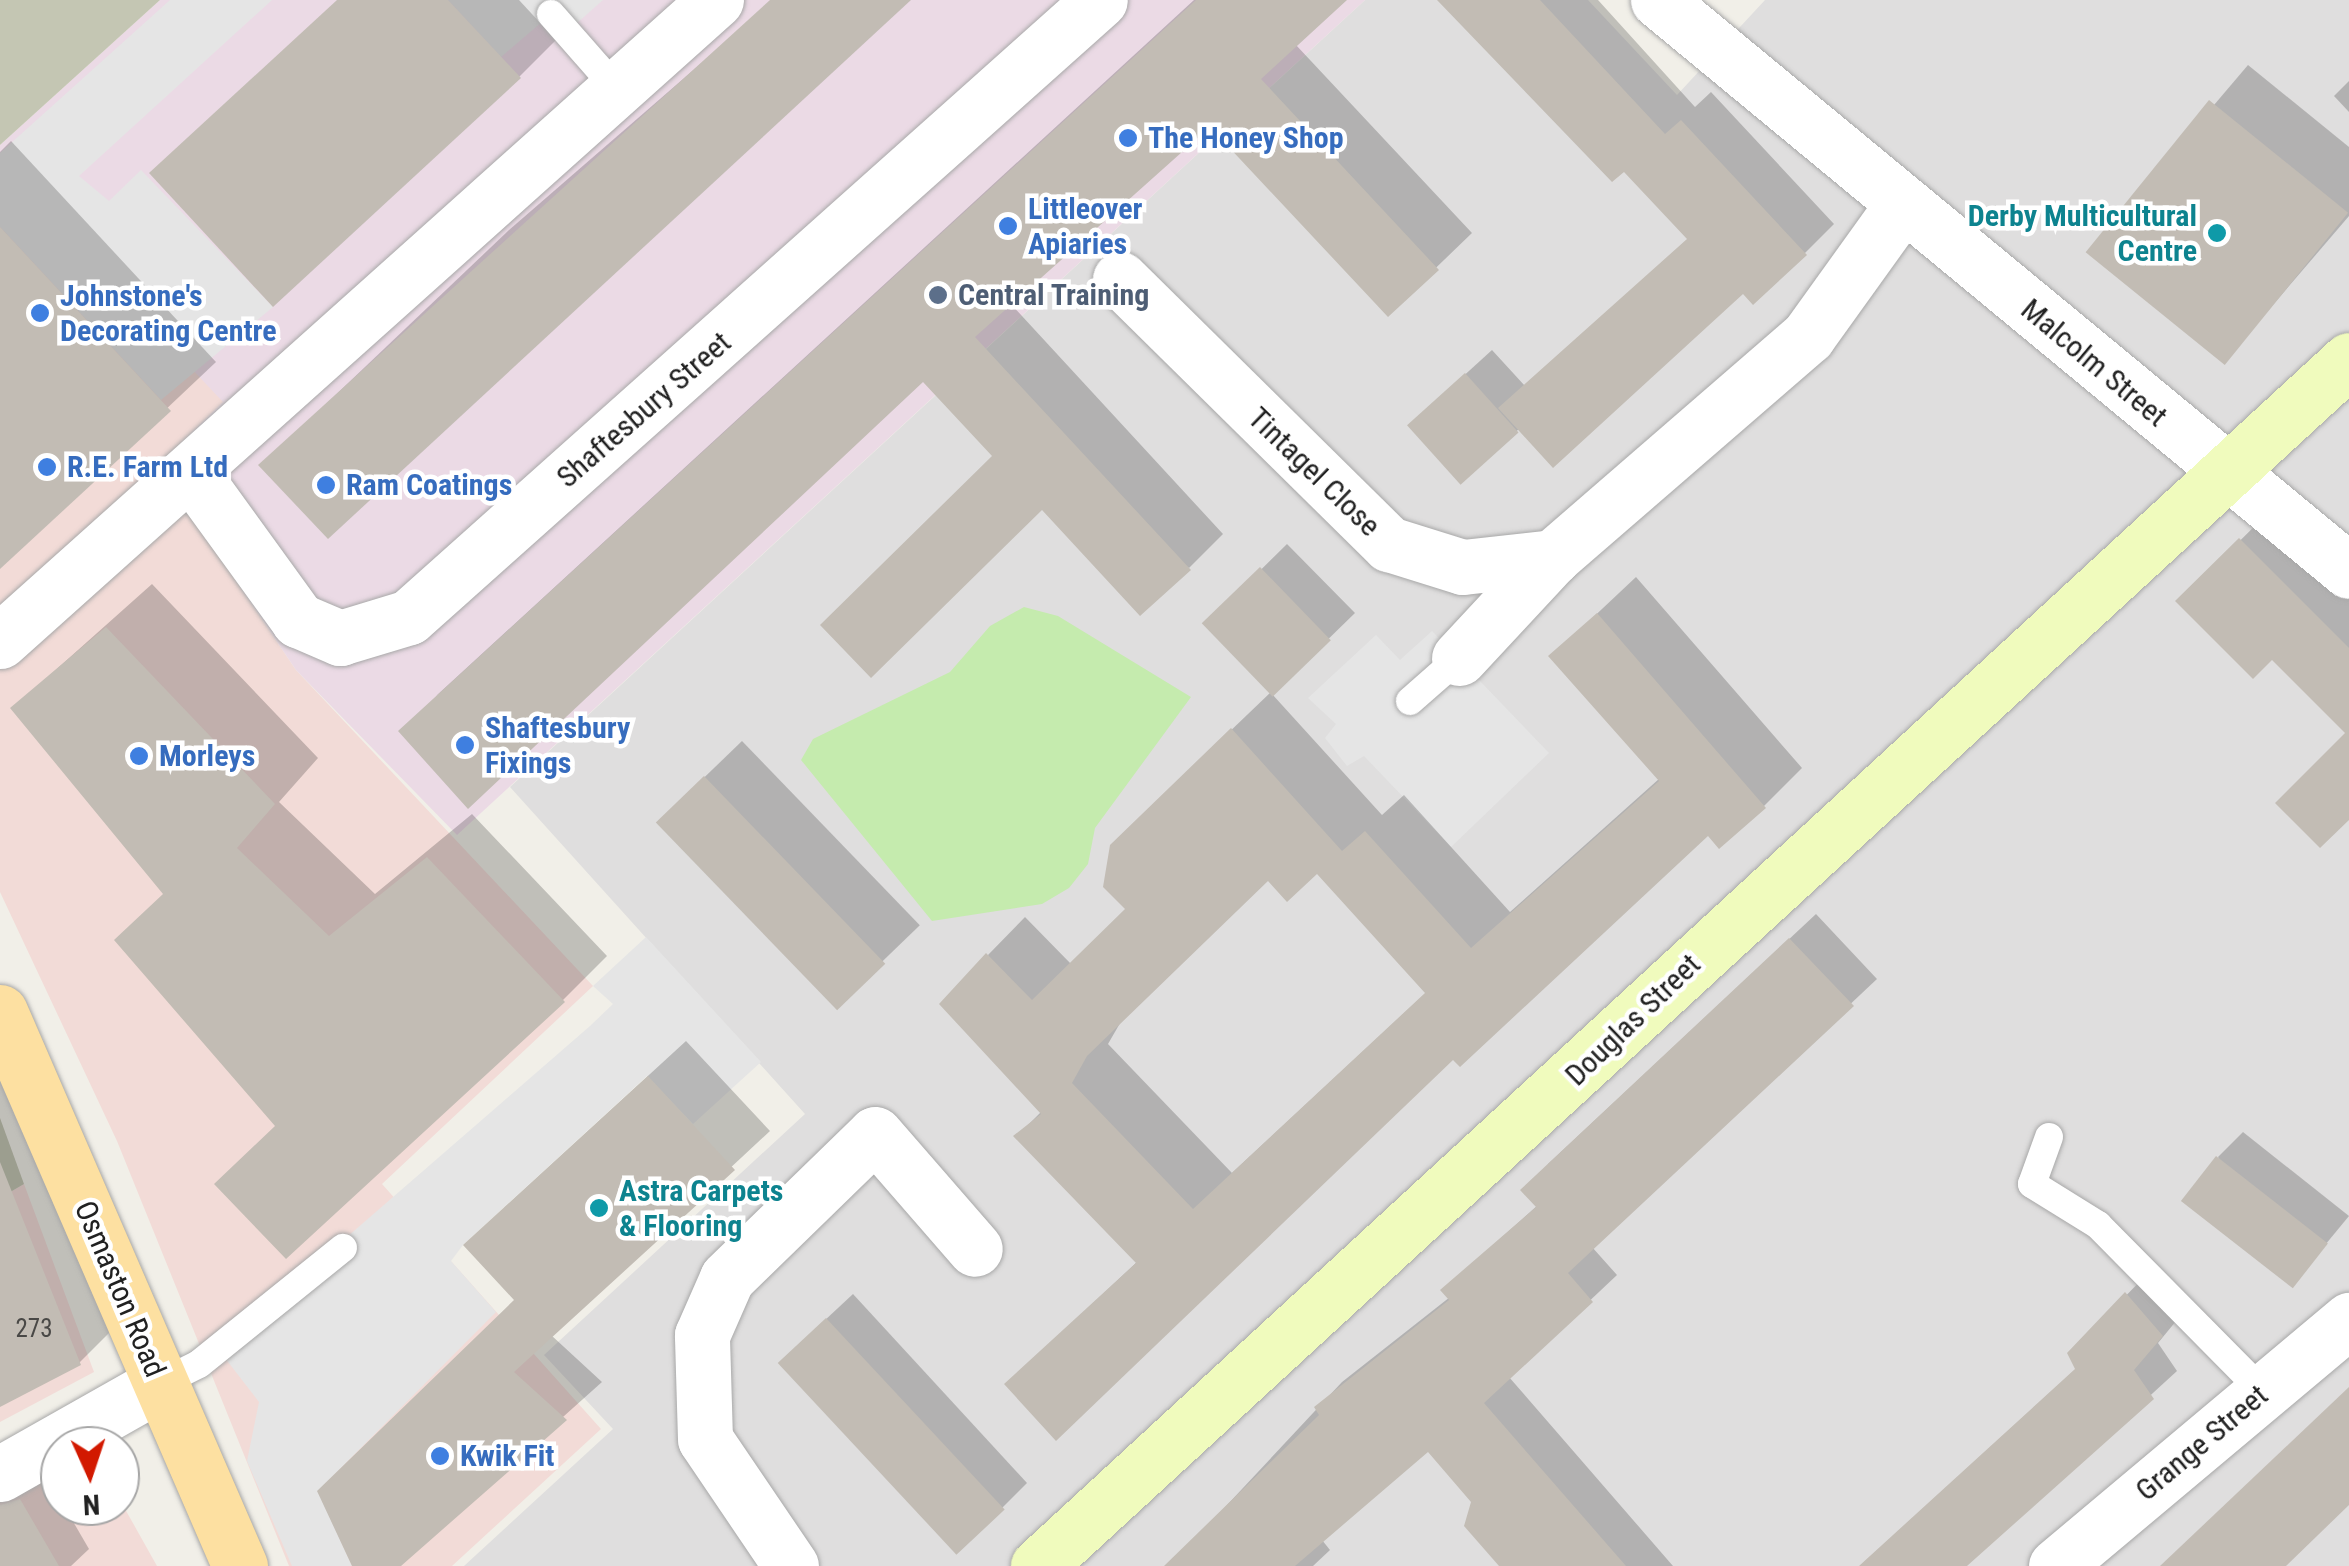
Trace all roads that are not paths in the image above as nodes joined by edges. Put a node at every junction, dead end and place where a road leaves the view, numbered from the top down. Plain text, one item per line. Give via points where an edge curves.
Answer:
1 (716, 0) edge
2 (1100, 0) edge
3 (1684, 9) edge
4 (551, 14) dead end
5 (617, 89) junction
6 (1903, 204) junction
7 (1120, 279) dead end
8 (2349, 360) edge
9 (191, 472) junction
10 (2227, 474) junction
11 (1553, 558) junction
12 (2349, 570) edge
13 (0, 641) edge
14 (1459, 658) joint
15 (1410, 701) dead end
16 (0, 1012) edge
17 (2049, 1137) dead end
18 (343, 1248) dead end
19 (975, 1249) dead end
20 (2349, 1320) edge
21 (161, 1383) junction
22 (2263, 1392) junction
23 (0, 1474) edge
24 (240, 1566) edge
25 (791, 1566) edge
26 (1038, 1566) edge
27 (2056, 1566) edge

1 - 5 street
2 - 9 street, Shaftesbury Street via 409,618 340,638 298,620
3 - 6 street, Malcolm Street
4 - 5 lane
5 - 9 street
6 - 10 street, Malcolm Street
6 - 11 street via 1808,336
7 - 11 street, Tintagel Close via 1390,544 1463,567
8 - 10 street, Douglas Street
9 - 13 street
10 - 12 street, Malcolm Street
10 - 26 street, Douglas Street
11 - 14 street
14 - 15 lane
16 - 21 main road, Osmaston Road
17 - 22 lane via 2032,1184 2098,1225
18 - 21 lane via 199,1364
19 - 25 street via 874,1134 727,1278 700,1353 705,1439
20 - 22 street, Grange Street
21 - 23 street
21 - 24 main road, Osmaston Road
22 - 27 street, Grange Street

